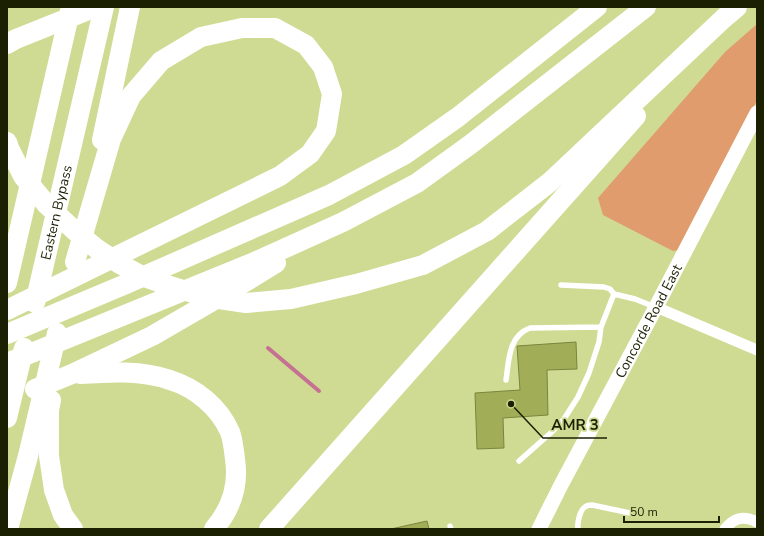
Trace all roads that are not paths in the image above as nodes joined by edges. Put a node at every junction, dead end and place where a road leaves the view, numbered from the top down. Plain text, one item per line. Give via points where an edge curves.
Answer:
1 (70, 7) edge
2 (96, 7) edge
3 (104, 7) edge
4 (130, 7) edge
5 (597, 7) edge
6 (646, 7) edge
7 (730, 12) edge
8 (11, 42) edge
9 (757, 113) edge
10 (7, 142) edge
11 (343, 222) junction
12 (75, 262) junction
13 (7, 283) edge
14 (561, 285) dead end
15 (614, 294) junction
16 (66, 295) junction
17 (656, 307) junction
18 (7, 310) edge
19 (601, 327) junction
20 (7, 334) edge
21 (756, 350) edge
22 (7, 363) edge
23 (104, 365) junction
24 (506, 380) dead end
25 (7, 399) edge
26 (7, 418) edge
27 (519, 461) dead end
28 (630, 513) dead end
29 (757, 522) edge
30 (8, 529) edge
31 (73, 529) edge
32 (214, 529) edge
33 (269, 529) edge
34 (540, 529) edge
35 (578, 529) edge
36 (724, 529) edge

1 - 13 highway
2 - 8 highway
3 - 26 highway, Eastern Bypass
4 - 12 highway
5 - 20 highway via 458,117 404,155 328,195
6 - 11 highway via 417,183
7 - 10 highway via 550,182 487,231 423,265 291,299 246,303 206,298 149,278 120,264 97,249 47,206 23,176
7 - 33 highway
9 - 17 main road, Concorde Road East
11 - 22 highway via 252,263
11 - 23 highway
12 - 16 highway
12 - 18 highway via 111,139 131,96 161,61 201,37 242,28 275,28 306,45 323,67 332,94 326,131 310,154 280,176
14 - 15 lane via 604,286
15 - 17 lane via 635,298
15 - 19 lane
16 - 30 highway
16 - 31 highway via 49,410 49,456 54,490 63,515
17 - 21 street
17 - 34 main road, Concorde Road East
19 - 24 lane via 525,330 513,344
19 - 27 lane via 589,373 578,397 554,430
23 - 25 highway via 72,374
23 - 32 highway via 130,373 170,380 205,399 219,413 230,433 237,469 231,499 222,519
28 - 35 lane via 587,505 578,522
29 - 36 street via 751,519 737,519

